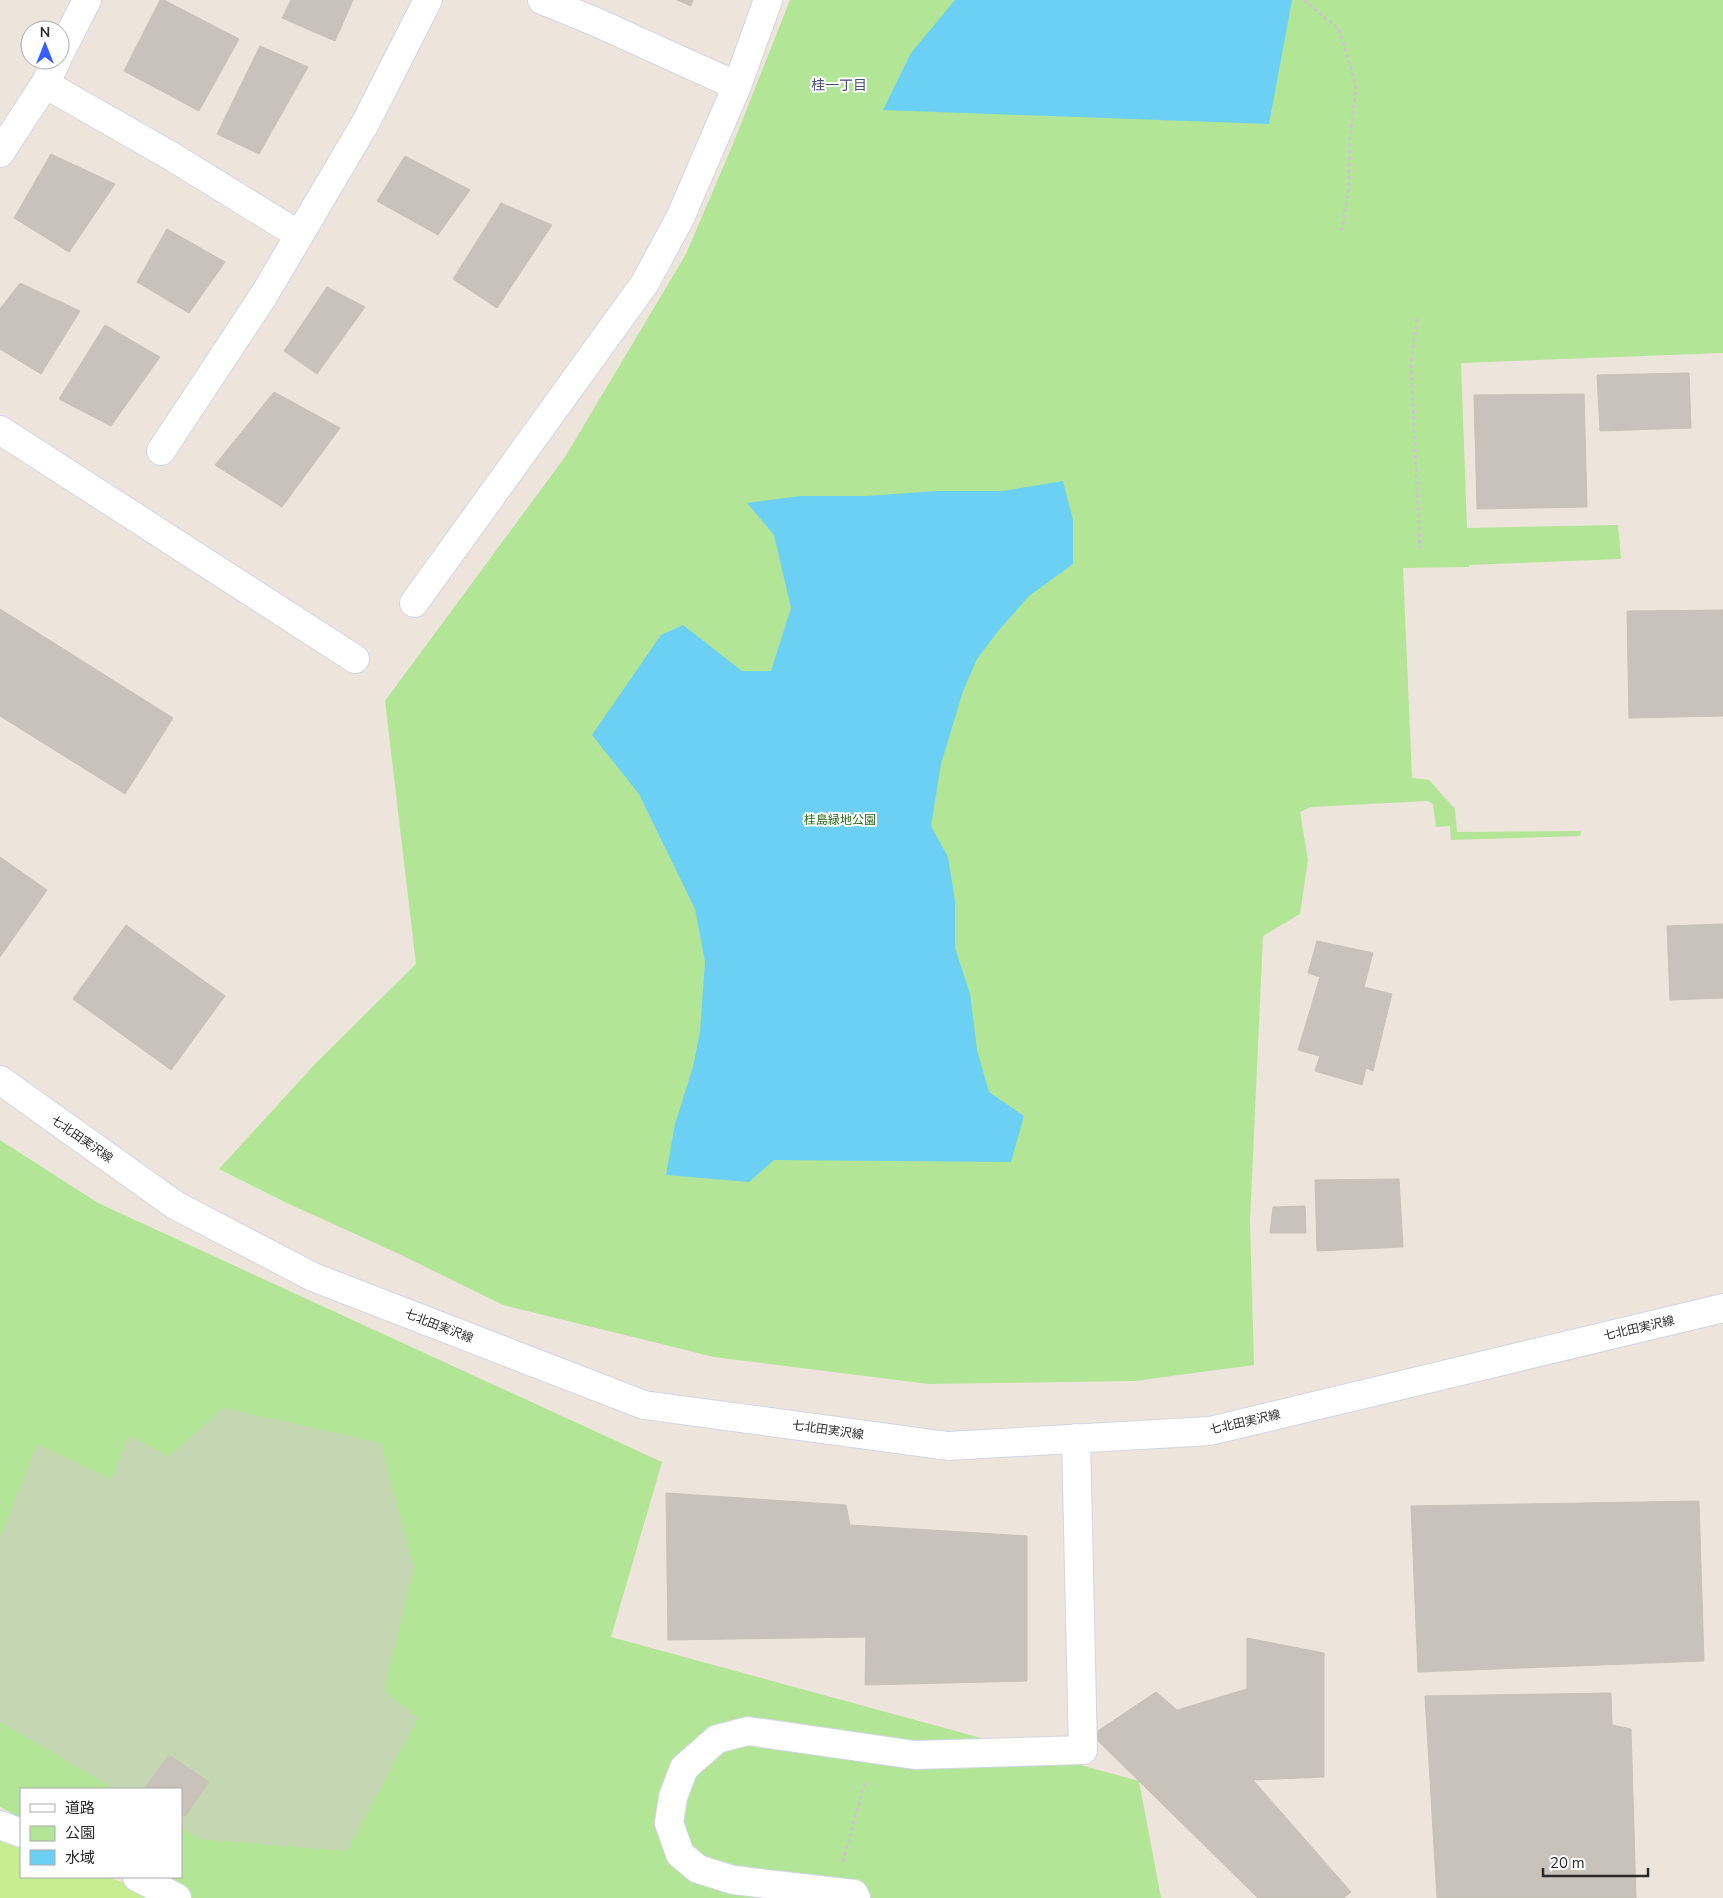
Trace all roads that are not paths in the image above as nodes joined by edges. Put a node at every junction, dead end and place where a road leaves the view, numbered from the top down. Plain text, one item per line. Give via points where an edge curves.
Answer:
1 (87, 0) edge
2 (428, 0) edge
3 (542, 0) edge
4 (768, 0) edge
5 (70, 33) edge
6 (51, 72) edge
7 (737, 86) junction
8 (0, 153) edge
9 (299, 235) junction
10 (0, 430) edge
11 (161, 451) dead end
12 (414, 603) dead end
13 (355, 659) dead end
14 (0, 1080) edge
15 (1723, 1308) edge
16 (1076, 1438) junction
17 (0, 1825) edge
18 (20, 1833) edge
19 (139, 1878) edge
20 (845, 1895) edge
21 (177, 1898) edge

1 - 5 street
2 - 9 street via 366,122
3 - 7 street
4 - 7 street
6 - 8 street
6 - 9 street via 171,156
7 - 12 street via 680,218 645,283
9 - 11 street via 264,296
10 - 13 street
14 - 16 street, 七北田実沢線 via 175,1205 313,1277 644,1405 948,1446
15 - 16 street, 七北田実沢線 via 1210,1431
16 - 20 street via 1083,1750 914,1755 748,1731 717,1738 684,1768 669,1823 680,1854 698,1869 733,1880
17 - 18 street
19 - 21 street

